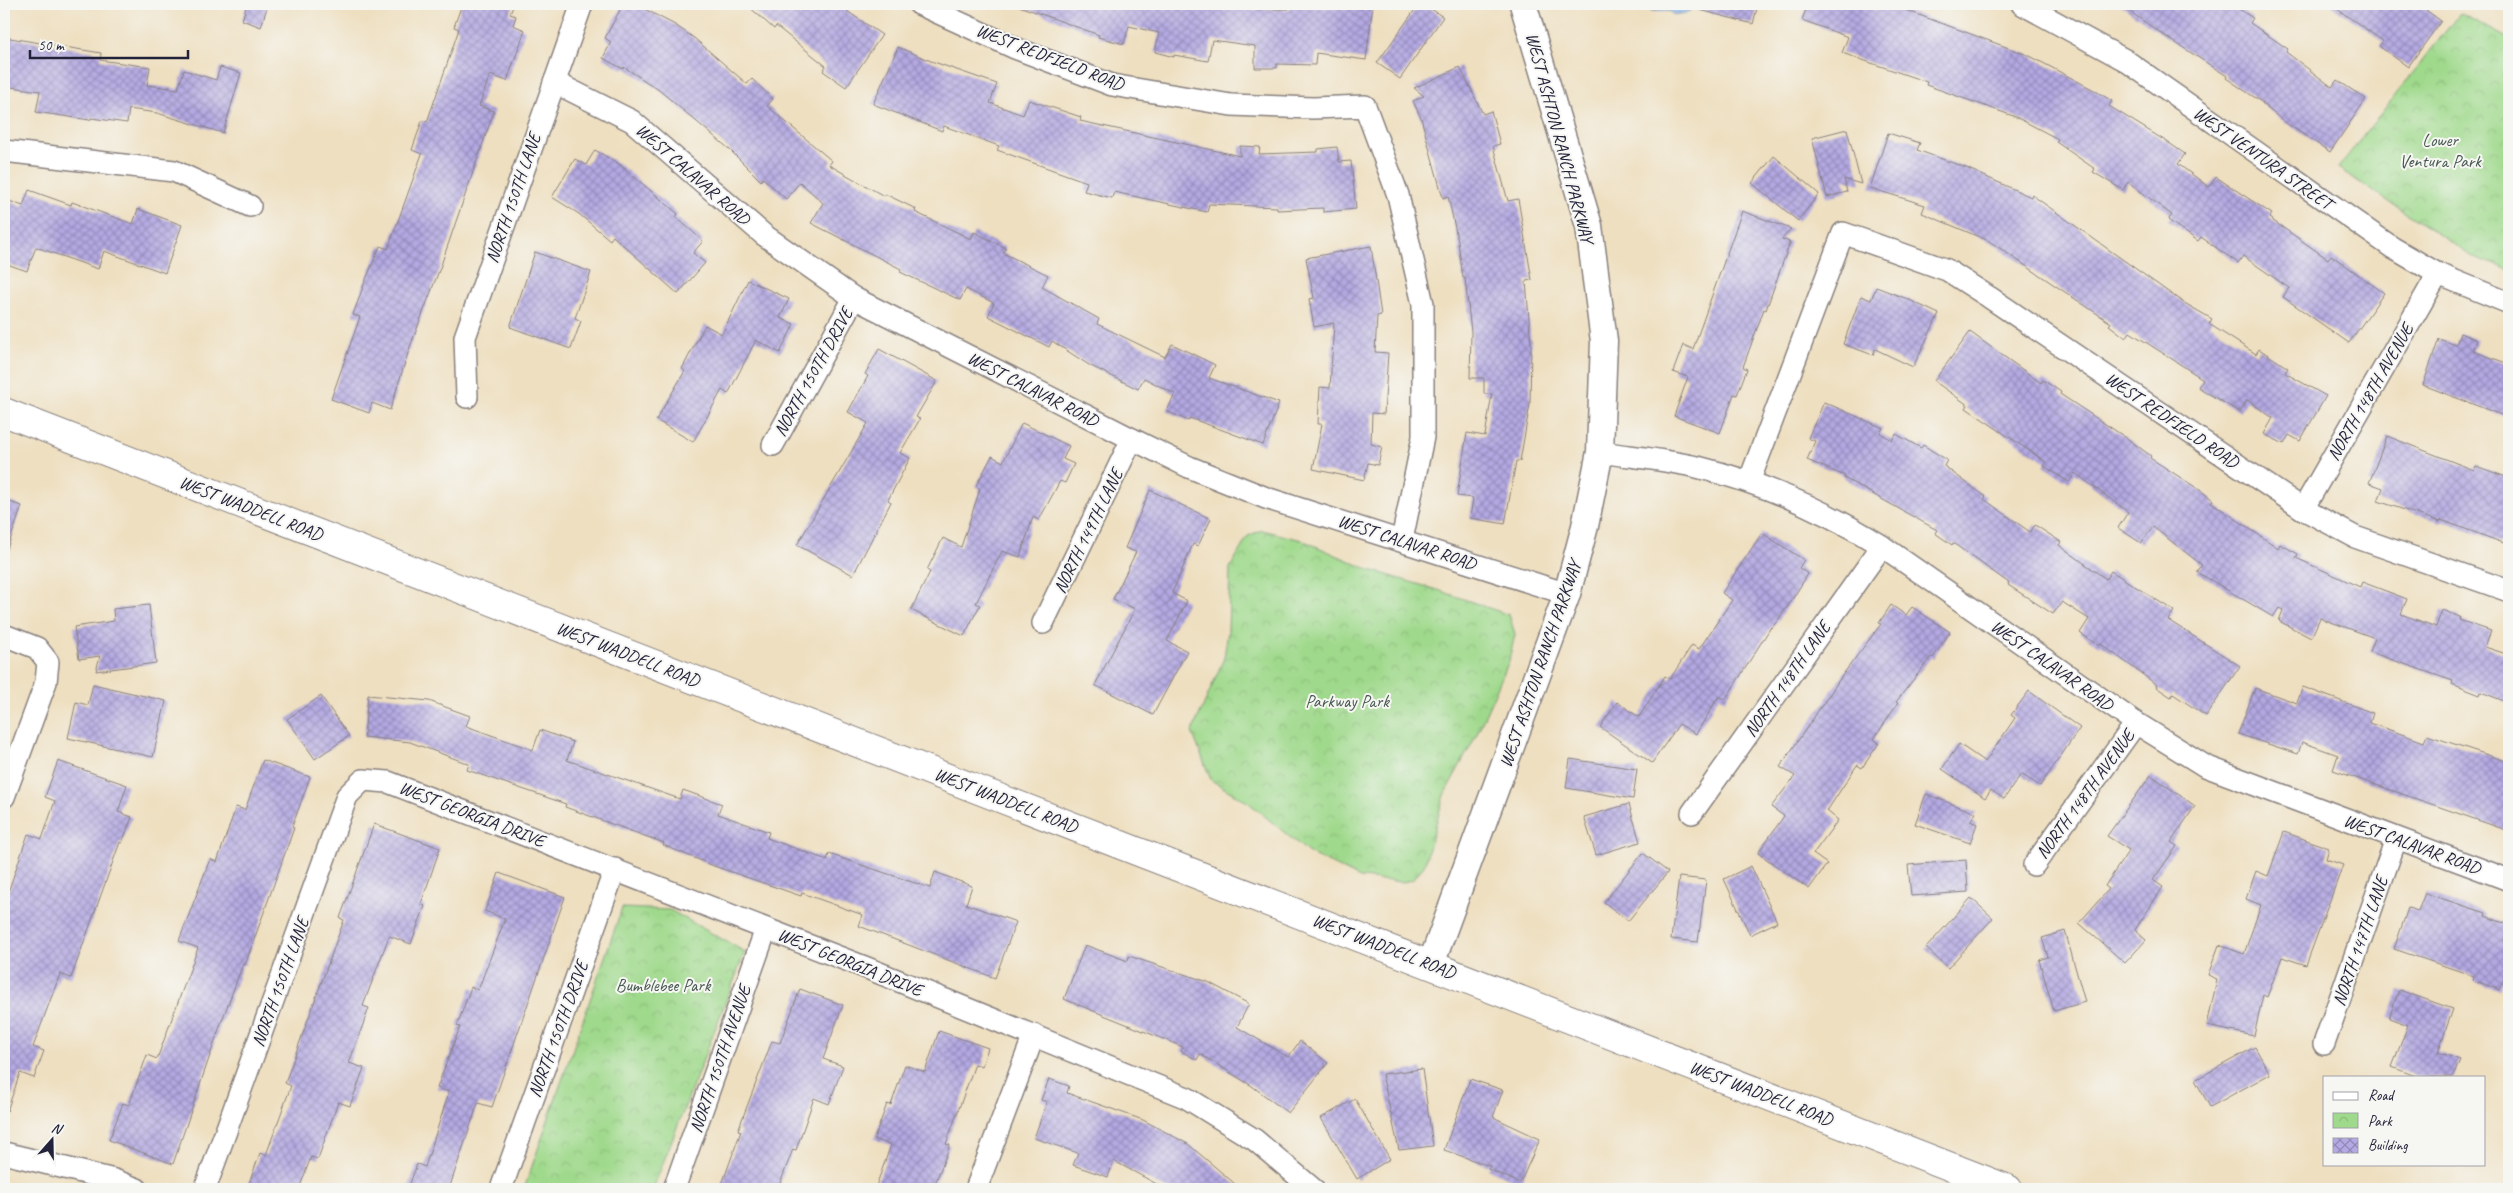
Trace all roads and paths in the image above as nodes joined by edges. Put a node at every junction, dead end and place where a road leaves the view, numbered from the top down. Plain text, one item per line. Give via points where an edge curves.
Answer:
1 (582, 4) edge
2 (918, 4) edge
3 (1523, 4) edge
4 (2022, 4) edge
5 (554, 82) junction
6 (4, 151) edge
7 (250, 206) dead end
8 (2438, 274) junction
9 (854, 298) junction
10 (2509, 303) edge
11 (467, 397) dead end
12 (4, 412) edge
13 (1132, 440) junction
14 (773, 445) dead end
15 (1600, 452) junction
16 (1748, 482) junction
17 (2303, 510) junction
18 (1402, 540) junction
19 (1882, 546) junction
20 (2509, 591) edge
21 (1567, 594) junction
22 (1044, 623) dead end
23 (4, 635) edge
24 (2136, 723) junction
25 (363, 780) joint
26 (4, 797) edge
27 (1692, 812) dead end
28 (2396, 839) junction
29 (2034, 865) dead end
30 (615, 869) junction
31 (2509, 880) edge
32 (766, 929) junction
33 (1431, 964) junction
34 (1034, 1036) junction
35 (2324, 1044) dead end
36 (4, 1153) edge
37 (137, 1189) edge
38 (205, 1189) edge
39 (501, 1189) edge
40 (674, 1189) edge
41 (976, 1189) edge
42 (1314, 1189) edge
43 (2008, 1189) edge

1 - 5 street, NORTH 150TH LANE
2 - 18 street, WEST REDFIELD ROAD via 1015,48 1112,85 1231,105 1365,106 1398,195 1423,304 1423,438
3 - 15 street, WEST ASHTON RANCH PARKWAY via 1588,226 1604,341
4 - 8 street, WEST VENTURA STREET via 2125,60 2323,201
5 - 9 street, WEST CALAVAR ROAD via 632,121 764,235
5 - 11 street, NORTH 150TH LANE via 465,337
6 - 7 street via 174,171
8 - 10 street, WEST VENTURA STREET
8 - 17 street, NORTH 148TH AVENUE
9 - 13 street, WEST CALAVAR ROAD
9 - 14 street, NORTH 150TH DRIVE
12 - 33 main road, WEST WADDELL ROAD
13 - 18 street, WEST CALAVAR ROAD via 1266,498
13 - 22 street, NORTH 149TH LANE
15 - 16 street, WEST CALAVAR ROAD via 1699,467
15 - 21 street, WEST ASHTON RANCH PARKWAY
16 - 17 street, WEST REDFIELD ROAD via 1843,233 1947,270
16 - 19 street, WEST CALAVAR ROAD via 1851,527
17 - 20 street, WEST REDFIELD ROAD via 2355,537
18 - 21 street, WEST CALAVAR ROAD
19 - 24 street, WEST CALAVAR ROAD
19 - 27 street, NORTH 148TH LANE
21 - 33 street, WEST ASHTON RANCH PARKWAY
23 - 26 street via 38,648 48,662 46,682
24 - 28 street, WEST CALAVAR ROAD via 2205,766
24 - 29 street, NORTH 148TH AVENUE
25 - 30 street, WEST GEORGIA DRIVE via 388,782
25 - 38 street, NORTH 150TH LANE via 346,796
28 - 31 street, WEST CALAVAR ROAD
28 - 35 street, NORTH 147TH LANE
30 - 32 street, WEST GEORGIA DRIVE
30 - 39 street, NORTH 150TH DRIVE
32 - 34 street, WEST GEORGIA DRIVE
32 - 40 street, NORTH 150TH AVENUE
33 - 43 main road, WEST WADDELL ROAD
34 - 41 street
34 - 42 street, WEST GEORGIA DRIVE via 1188,1098 1255,1140
36 - 37 street via 114,1180

